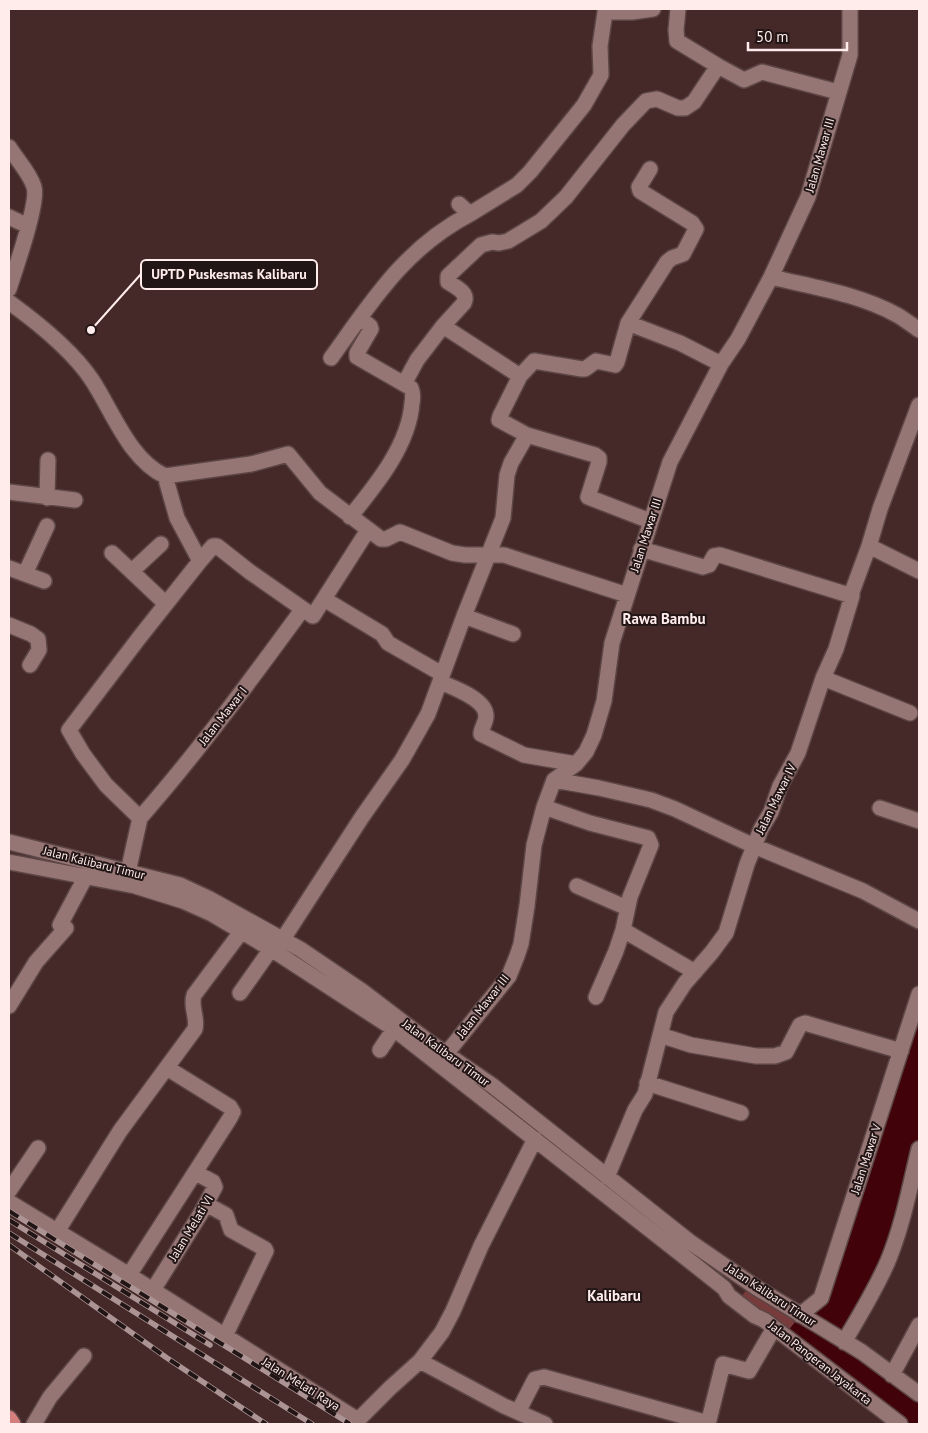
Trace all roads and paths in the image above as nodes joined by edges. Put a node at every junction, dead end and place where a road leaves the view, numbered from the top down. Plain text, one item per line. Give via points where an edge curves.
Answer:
1 (652, 9) edge
2 (678, 9) edge
3 (850, 9) edge
4 (718, 66) junction
5 (838, 92) junction
6 (10, 150) edge
7 (650, 169) dead end
8 (9, 218) edge
9 (28, 226) junction
10 (771, 277) junction
11 (9, 289) edge
12 (13, 305) edge
13 (360, 318) junction
14 (628, 323) junction
15 (443, 326) junction
16 (919, 330) edge
17 (331, 358) dead end
18 (721, 364) junction
19 (520, 376) junction
20 (404, 384) junction
21 (919, 405) edge
22 (527, 435) junction
23 (48, 460) dead end
24 (164, 476) junction
25 (9, 492) edge
26 (47, 498) junction
27 (75, 500) dead end
28 (350, 516) junction
29 (650, 521) junction
30 (46, 526) dead end
31 (368, 530) junction
32 (161, 544) dead end
33 (869, 546) junction
34 (641, 549) junction
35 (112, 553) dead end
36 (488, 554) junction
37 (200, 561) junction
38 (9, 568) edge
39 (919, 571) edge
40 (132, 572) junction
41 (25, 574) junction
42 (44, 581) dead end
43 (627, 595) junction
44 (852, 596) junction
45 (324, 599) junction
46 (166, 604) junction
47 (302, 610) junction
48 (464, 616) junction
49 (9, 625) edge
50 (513, 634) dead end
51 (30, 664) dead end
52 (441, 678) junction
53 (823, 678) junction
54 (910, 712) dead end
55 (576, 764) junction
56 (554, 780) junction
57 (544, 807) junction
58 (880, 808) dead end
59 (140, 818) junction
60 (919, 821) edge
61 (9, 842) edge
62 (754, 846) junction
63 (9, 862) edge
64 (89, 869) junction
65 (132, 879) junction
66 (577, 886) dead end
67 (627, 908) junction
68 (919, 921) edge
69 (623, 930) junction
70 (241, 932) junction
71 (277, 944) junction
72 (695, 972) junction
73 (240, 993) dead end
74 (919, 994) edge
75 (596, 996) dead end
76 (9, 1006) edge
77 (394, 1029) junction
78 (660, 1035) junction
79 (380, 1050) dead end
80 (901, 1051) junction
81 (446, 1054) junction
82 (167, 1068) junction
83 (648, 1083) junction
84 (741, 1113) dead end
85 (535, 1139) junction
86 (38, 1148) dead end
87 (919, 1149) edge
88 (196, 1173) junction
89 (607, 1177) junction
90 (9, 1191) edge
91 (9, 1202) edge
92 (206, 1204) junction
93 (58, 1230) junction
94 (715, 1259) junction
95 (700, 1269) junction
96 (129, 1275) junction
97 (756, 1288) junction
98 (153, 1290) junction
99 (739, 1302) junction
100 (800, 1315) junction
101 (919, 1325) edge
102 (774, 1328) junction
103 (225, 1336) junction
104 (844, 1342) junction
105 (84, 1356) dead end
106 (420, 1361) junction
107 (892, 1375) junction
108 (919, 1394) edge
109 (518, 1412) junction
110 (9, 1418) edge
111 (13, 1424) edge
112 (34, 1424) edge
113 (545, 1424) edge
114 (708, 1424) edge
115 (900, 1424) edge

1 - 13 street via 605,12 600,46 601,74 584,105 517,185 464,209 456,221 419,248 398,269
2 - 4 street via 677,41
3 - 5 street, Jalan Mawar III via 851,50
4 - 5 street via 744,80 759,72 767,73
4 - 15 street via 694,102 685,108 657,99 646,101 566,197 541,221 508,242 484,243 474,251 447,278 465,294 466,299
5 - 10 street, Jalan Mawar III via 808,197
6 - 9 street via 34,186
7 - 14 street via 639,187 640,191 692,223 696,229 683,254 667,262
8 - 9 street
9 - 11 street
10 - 16 street via 873,305 896,314
10 - 18 street, Jalan Mawar III
12 - 24 street via 70,353 92,380 127,441 154,471
13 - 17 street
13 - 20 street via 371,329 357,357
14 - 18 street via 680,343
14 - 19 street via 615,365 596,361 582,369 534,361
15 - 19 street
15 - 20 street via 417,360
18 - 29 street, Jalan Mawar III via 670,462
19 - 22 street via 499,420
20 - 28 street via 413,391 407,430 370,492
21 - 33 street, Jalan Mawar IV
22 - 29 street via 595,455 599,462 588,497
22 - 36 street via 507,475 503,518
23 - 26 street
24 - 28 street via 251,464 288,454 320,494
24 - 37 street via 177,518
25 - 26 street
26 - 27 street
28 - 31 street
29 - 34 street, Jalan Mawar III
30 - 41 street
31 - 36 street via 386,540 400,532 461,555
31 - 45 street
32 - 40 street
33 - 39 street
33 - 44 street, Jalan Mawar IV
34 - 43 street, Jalan Mawar III
34 - 44 street via 703,567 714,556 720,555
35 - 40 street
36 - 43 street via 504,555
36 - 48 street
37 - 46 street
37 - 47 street via 213,546 217,546
38 - 41 street
40 - 46 street
41 - 42 street
43 - 55 street, Jalan Mawar III via 612,643 601,712 586,752
44 - 53 street, Jalan Mawar IV via 836,649
45 - 47 street via 313,616
45 - 52 street via 382,634 388,643
46 - 59 street via 69,730 106,785
47 - 59 street, Jalan Mawar I via 244,690
48 - 50 street
48 - 52 street
49 - 51 street via 38,639 39,650
52 - 55 street via 484,706 486,719 481,734 524,756
52 - 71 street via 428,714 402,760
53 - 54 street
53 - 62 street, Jalan Mawar IV via 798,754
55 - 56 street, Jalan Mawar III
56 - 57 street, Jalan Mawar III
56 - 62 street via 651,800
57 - 67 street via 648,838 650,845
57 - 81 street, Jalan Mawar III via 534,846 520,944 511,969
58 - 60 street
59 - 65 street
61 - 64 street, Jalan Kalibaru Timur
62 - 68 street via 863,891
62 - 72 street, Jalan Mawar IV via 726,933
63 - 64 street, Jalan Kalibaru Timur
64 - 65 street, Jalan Kalibaru Timur
64 - 76 street via 60,925 66,928 36,962
65 - 70 street, Jalan Kalibaru Timur via 212,914
65 - 71 street, Jalan Kalibaru Timur via 180,885 210,899
66 - 67 street
67 - 69 street
69 - 72 street
69 - 75 street
70 - 71 street, Jalan Kalibaru Timur
70 - 82 street via 194,995 192,1007 196,1026
71 - 73 street
71 - 77 street, Jalan Kalibaru Timur
71 - 81 street, Jalan Kalibaru Timur via 300,949
72 - 78 street, Jalan Mawar IV via 666,1012
74 - 80 street, Jalan Mawar V
77 - 79 street
77 - 85 street, Jalan Kalibaru Timur
78 - 80 street via 691,1045 775,1056 786,1052 804,1023
78 - 83 street, Jalan Mawar IV
80 - 100 street, Jalan Mawar V via 821,1298
81 - 89 street, Jalan Kalibaru Timur via 493,1086
82 - 88 street via 232,1109 230,1118
82 - 93 street via 120,1131
83 - 84 street
83 - 89 street, Jalan Mawar IV
85 - 95 street, Jalan Kalibaru Timur
85 - 106 street, Jalan Melati Raya via 481,1246 453,1311
86 - 90 street
87 - 104 street via 888,1260
88 - 92 street, Jalan Melati VI via 215,1183
88 - 96 street
89 - 94 street, Jalan Kalibaru Timur
91 - 93 street, Jalan Melati Raya
92 - 98 street, Jalan Melati VI
92 - 103 street via 226,1215 231,1230 266,1251
93 - 96 street, Jalan Melati Raya
94 - 95 street via 708,1268
94 - 97 street, Jalan Kalibaru Timur
95 - 99 street, Jalan Kalibaru Timur
96 - 98 street, Jalan Melati Raya
97 - 99 street via 747,1290
97 - 100 street, Jalan Kalibaru Timur
98 - 103 street, Jalan Melati Raya
99 - 102 street, Jalan Pangeran Jayakarta
100 - 104 street, Jalan Kalibaru Timur
101 - 107 street
102 - 114 street via 749,1371 722,1364
102 - 115 street, Jalan Pangeran Jayakarta
103 - 106 street, Jalan Melati Raya via 357,1420
104 - 107 street
105 - 112 street via 50,1397
106 - 109 street
107 - 108 street
109 - 113 street
109 - 114 street via 535,1379 544,1377
110 - 111 main road

